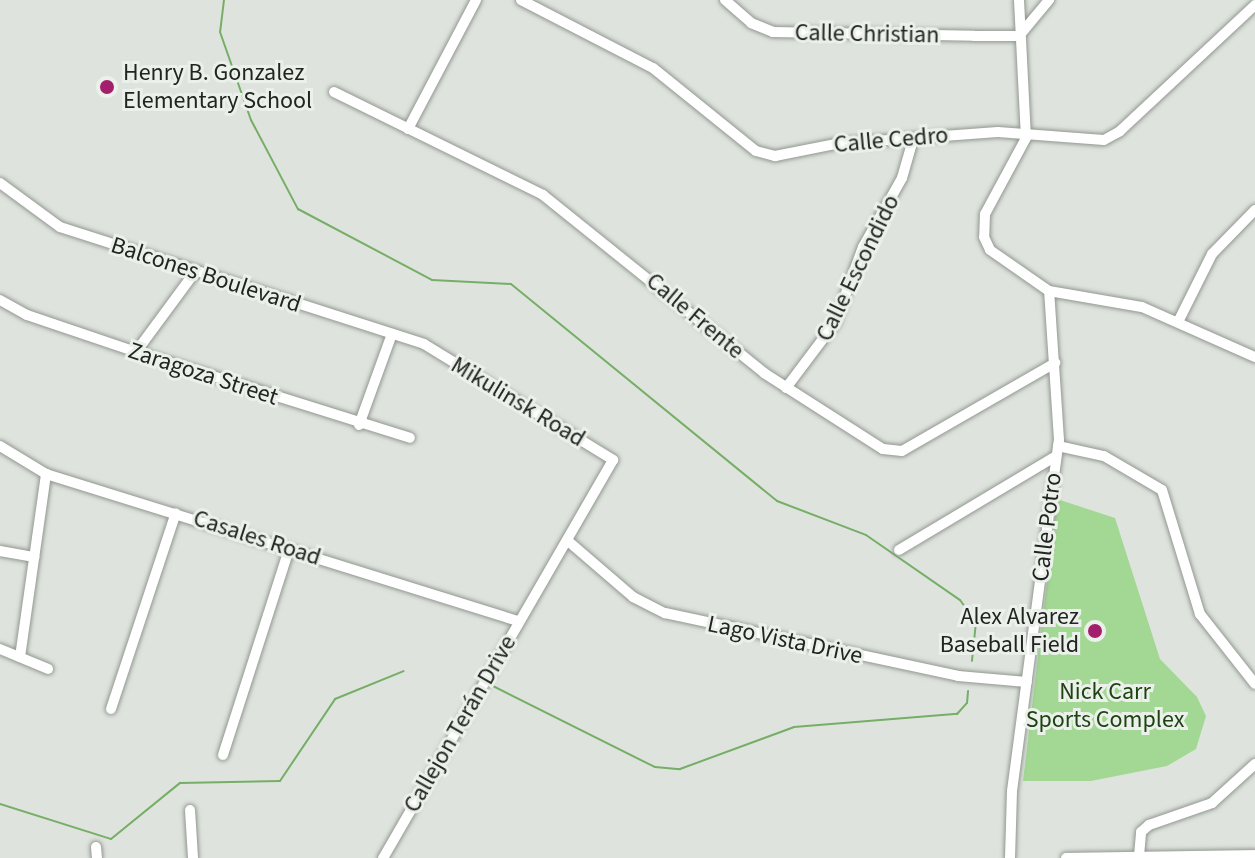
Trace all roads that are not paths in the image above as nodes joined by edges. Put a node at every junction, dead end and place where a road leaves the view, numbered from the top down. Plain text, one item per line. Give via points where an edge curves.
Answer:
1 (476, 0) edge
2 (521, 0) edge
3 (725, 0) edge
4 (1019, 0) edge
5 (1049, 0) edge
6 (1255, 5) edge
7 (1019, 36) junction
8 (334, 92) dead end
9 (408, 129) junction
10 (1026, 131) junction
11 (913, 140) junction
12 (0, 183) edge
13 (1255, 210) edge
14 (195, 272) junction
15 (1049, 291) junction
16 (0, 300) edge
17 (1178, 322) junction
18 (392, 334) junction
19 (424, 344) joint
20 (136, 352) junction
21 (1255, 357) edge
22 (1055, 363) junction
23 (786, 388) junction
24 (359, 425) junction
25 (410, 438) dead end
26 (0, 446) edge
27 (1057, 451) junction
28 (613, 460) joint
29 (46, 474) junction
30 (176, 513) junction
31 (568, 541) junction
32 (289, 549) junction
33 (899, 550) dead end
34 (0, 551) edge
35 (34, 557) junction
36 (519, 621) junction
37 (0, 649) edge
38 (20, 657) junction
39 (48, 669) dead end
40 (1027, 682) junction
41 (1255, 684) edge
42 (111, 709) dead end
43 (223, 755) dead end
44 (1255, 764) edge
45 (190, 810) dead end
46 (1255, 855) edge
47 (1139, 856) edge
48 (193, 858) edge
49 (383, 858) edge
50 (1010, 858) edge
51 (1066, 858) edge

1 - 9 street
2 - 11 street, Calle Cedro via 653,68 765,155
3 - 7 street, Calle Christian via 751,23 784,33
4 - 7 street
5 - 7 street
6 - 10 street, Calle Cedro via 1113,137 1089,140
7 - 10 street
8 - 9 street, Calle Frente
9 - 23 street, Calle Frente via 563,208
10 - 11 street, Calle Cedro
10 - 15 street via 1021,152 985,214 984,237 998,257
11 - 23 street, Calle Escondido via 902,178 863,247 835,323
12 - 14 street, Balcones Boulevard via 60,227
13 - 17 street via 1212,254
14 - 18 street, Balcones Boulevard
14 - 20 street
15 - 17 street via 1142,307
15 - 22 street, Calle Potro
16 - 20 street, Zaragoza Street via 27,315
17 - 21 street
18 - 19 street, Balcones Boulevard
18 - 24 street
19 - 28 street, Mikulinsk Road
20 - 24 street, Zaragoza Street
22 - 23 street, Calle Frente via 892,452
22 - 27 street, Calle Potro
24 - 25 street, Zaragoza Street
26 - 29 street, Casales Road
27 - 33 street
27 - 40 street, Calle Potro
27 - 41 street via 1104,456 1162,490 1200,614
28 - 31 street, Callejon Terán Drive
29 - 30 street, Casales Road
29 - 35 street
30 - 32 street, Casales Road
30 - 42 street
31 - 36 street, Callejon Terán Drive
31 - 40 street, Lago Vista Drive via 633,597 665,613 958,676
32 - 36 street, Casales Road
32 - 43 street
34 - 35 street
35 - 38 street
36 - 49 street, Callejon Terán Drive
37 - 38 street
38 - 39 street
40 - 50 street, Calle Potro
44 - 47 street via 1212,803 1149,825 1141,832
45 - 48 street
46 - 47 street
47 - 51 street

